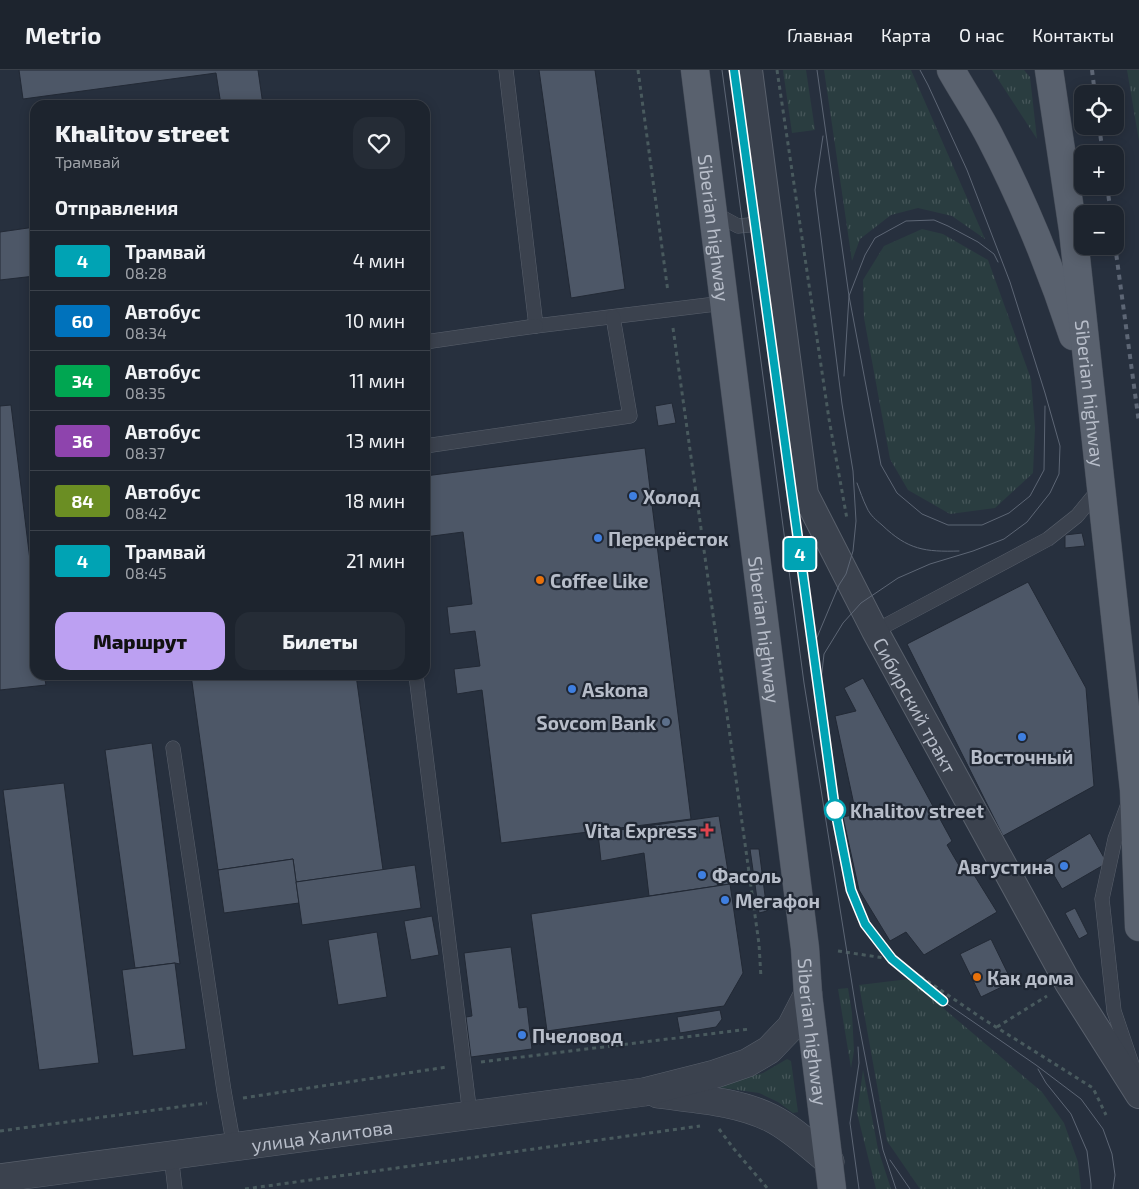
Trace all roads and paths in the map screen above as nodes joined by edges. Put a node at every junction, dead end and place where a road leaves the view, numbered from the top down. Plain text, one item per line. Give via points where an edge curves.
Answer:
1 (506, 70) edge
2 (638, 70) edge
3 (695, 70) edge
4 (749, 70) edge
5 (777, 70) edge
6 (950, 70) edge
7 (1049, 70) edge
8 (767, 206) junction
9 (712, 212) junction
10 (724, 304) junction
11 (671, 310) junction
12 (613, 317) junction
13 (536, 326) junction
14 (430, 341) edge
15 (1090, 385) junction
16 (430, 445) edge
17 (1101, 487) junction
18 (848, 523) dead end
19 (879, 629) dead end
20 (417, 680) edge
21 (173, 748) dead end
22 (1134, 790) junction
23 (1139, 927) edge
24 (838, 951) dead end
25 (761, 978) dead end
26 (1068, 983) junction
27 (808, 994) junction
28 (997, 1027) junction
29 (750, 1029) dead end
30 (464, 1064) junction
31 (1139, 1086) edge
32 (644, 1092) junction
33 (1139, 1095) edge
34 (226, 1100) junction
35 (470, 1115) junction
36 (1106, 1115) dead end
37 (716, 1124) dead end
38 (706, 1125) dead end
39 (0, 1131) edge
40 (234, 1146) junction
41 (171, 1155) junction
42 (0, 1178) edge
43 (833, 1178) edge
44 (277, 1185) junction
45 (175, 1189) edge
46 (245, 1189) edge
47 (273, 1189) edge
48 (286, 1189) edge
49 (768, 1189) edge

1 - 13 lane
2 - 11 path
3 - 9 main road, Siberian highway
4 - 8 street
5 - 18 path
6 - 15 main road via 991,138 1027,213
7 - 15 main road, Siberian highway via 1073,230
8 - 9 lane via 761,220 748,226 738,226
8 - 26 street via 805,494 875,631
9 - 10 main road, Siberian highway
10 - 11 lane
10 - 27 main road, Siberian highway via 805,948
11 - 12 lane
11 - 25 path via 759,944
12 - 13 lane
12 - 16 lane via 630,416
13 - 14 lane
15 - 17 main road, Siberian highway
17 - 19 lane via 1078,516 1048,539
17 - 22 main road, Siberian highway
20 - 30 lane
21 - 34 lane
22 - 23 main road, Siberian highway
22 - 31 lane via 1115,839 1102,899 1114,1012
24 - 28 path via 892,959
26 - 28 path
26 - 33 street
27 - 32 street via 791,1027 768,1050 747,1063
27 - 43 main road, Siberian highway
28 - 36 path via 1093,1088
29 - 30 path
30 - 34 path
30 - 35 lane
32 - 35 street, улица Халитова
32 - 43 street via 744,1107 771,1118 798,1136
34 - 39 path
34 - 40 lane
35 - 40 street, улица Халитова
37 - 49 path
38 - 44 path
40 - 41 street, улица Халитова
41 - 42 street, улица Халитова
41 - 45 lane
44 - 46 path
44 - 47 path
44 - 48 path

